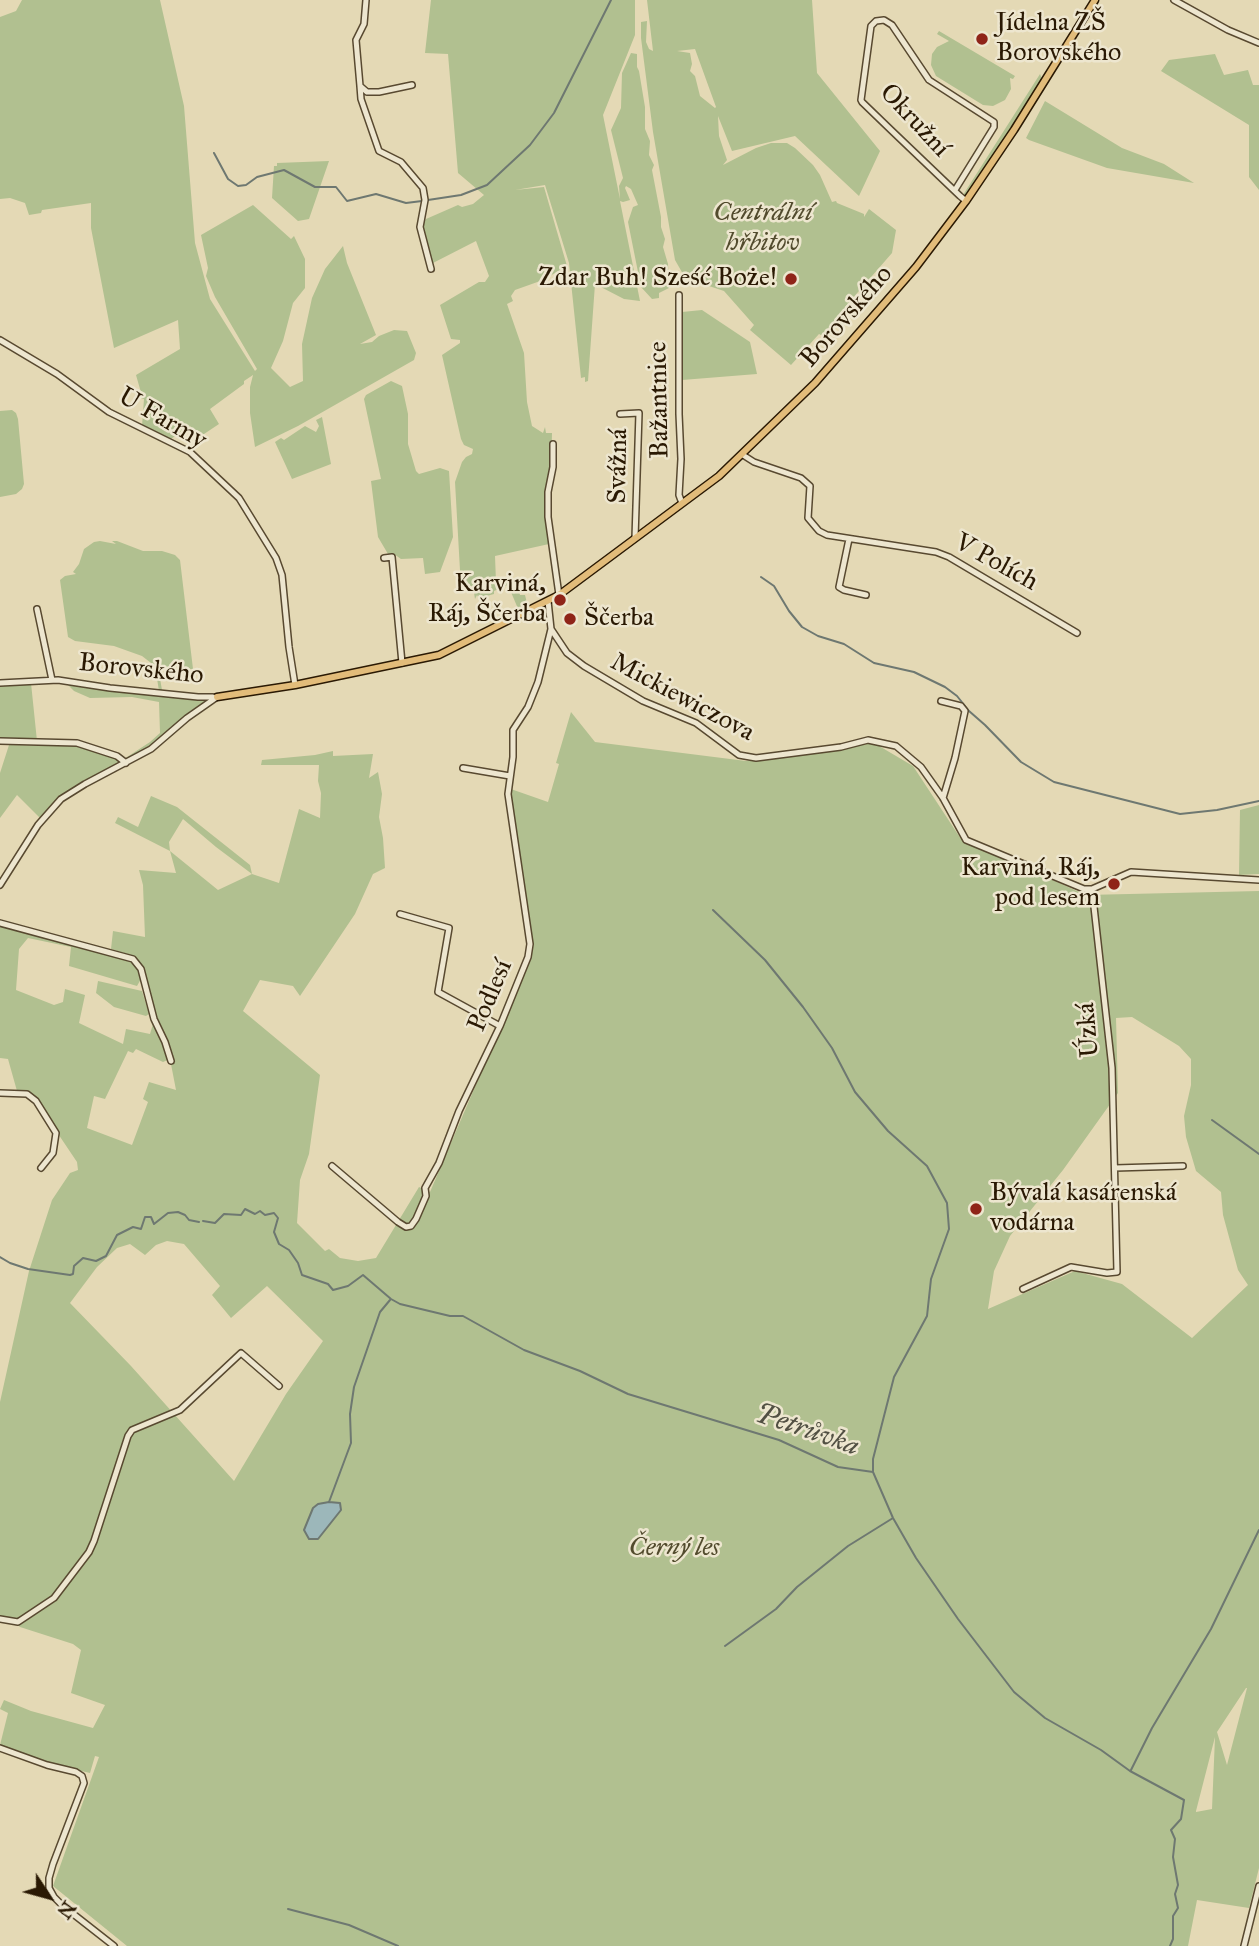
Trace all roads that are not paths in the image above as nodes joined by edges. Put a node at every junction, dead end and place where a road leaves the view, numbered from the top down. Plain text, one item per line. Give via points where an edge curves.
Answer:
1 (366, 0) edge
2 (1095, 0) edge
3 (1174, 0) edge
4 (1259, 43) edge
5 (412, 85) dead end
6 (360, 86) junction
7 (954, 190) junction
8 (966, 201) junction
9 (431, 269) dead end
10 (679, 295) dead end
11 (0, 340) edge
12 (620, 414) dead end
13 (553, 444) dead end
14 (743, 455) junction
15 (682, 503) junction
16 (635, 538) junction
17 (849, 539) junction
18 (384, 558) dead end
19 (559, 595) junction
20 (866, 595) dead end
21 (548, 601) junction
22 (37, 609) dead end
23 (551, 629) junction
24 (1077, 633) dead end
25 (402, 663) junction
26 (52, 680) junction
27 (0, 683) edge
28 (295, 685) junction
29 (202, 697) junction
30 (216, 697) junction
31 (941, 701) dead end
32 (205, 704) junction
33 (0, 741) edge
34 (126, 763) junction
35 (463, 768) dead end
36 (510, 776) junction
37 (943, 798) junction
38 (1259, 880) edge
39 (0, 886) edge
40 (1092, 890) junction
41 (400, 914) dead end
42 (0, 923) edge
43 (500, 1026) junction
44 (171, 1061) dead end
45 (0, 1093) edge
46 (332, 1166) dead end
47 (1183, 1166) dead end
48 (41, 1168) dead end
49 (1115, 1168) junction
50 (1023, 1289) dead end
51 (279, 1386) dead end
52 (0, 1619) edge
53 (0, 1748) edge
54 (1259, 1886) edge
55 (114, 1946) edge
56 (1244, 1946) edge

1 - 6 street via 364,24 356,40
2 - 8 main road, Borovského
3 - 4 street
5 - 6 street via 379,92
6 - 9 street via 379,151 401,162 423,188 420,228
7 - 7 street, Okružní via 862,102 871,26 876,21 892,25 929,80 993,120 995,127
7 - 8 street, Okružní
8 - 14 main road, Borovského via 871,321
10 - 15 street, Bažantnice
11 - 28 street, U Farmy via 109,412 190,452 239,498 282,575
12 - 16 street, Svážná via 639,413
13 - 19 street via 548,517
14 - 15 main road, Borovského
14 - 17 street, V Polích via 801,478 810,486 808,518 813,527
15 - 16 main road, Borovského
16 - 19 main road, Borovského
17 - 20 street via 839,587
17 - 24 street, V Polích via 949,556
18 - 25 street via 392,557
19 - 21 main road, Borovského
21 - 23 street
21 - 25 main road, Borovského via 439,654
22 - 26 street
23 - 36 street, Podlesí via 538,682 513,730
23 - 37 street, Mickiewiczova via 583,666 643,701 696,723 739,755 756,758 877,740 905,752
25 - 28 main road, Borovského
26 - 27 street, Borovského
26 - 29 street, Borovského
28 - 30 main road, Borovského
29 - 30 street, Borovského
29 - 32 street
30 - 32 street
31 - 37 street via 965,711
32 - 34 street
33 - 34 street via 77,743
34 - 39 street via 52,807
35 - 36 street
36 - 43 street, Podlesí via 508,794 530,944
37 - 40 street, Mickiewiczova via 966,840
38 - 40 street via 1131,872
40 - 49 street, Úzká via 1109,1023
41 - 43 street via 449,928 438,992
42 - 44 street via 133,959 141,969
43 - 46 street, Podlesí via 411,1226 403,1226
45 - 48 street via 27,1094 56,1133 53,1153
47 - 49 street
49 - 50 street, Úzká via 1118,1272 1071,1267
51 - 52 street via 241,1353 180,1409 132,1430 89,1552 54,1598 19,1622
53 - 55 street via 82,1776 84,1783 53,1864 50,1888 54,1897
54 - 56 street

